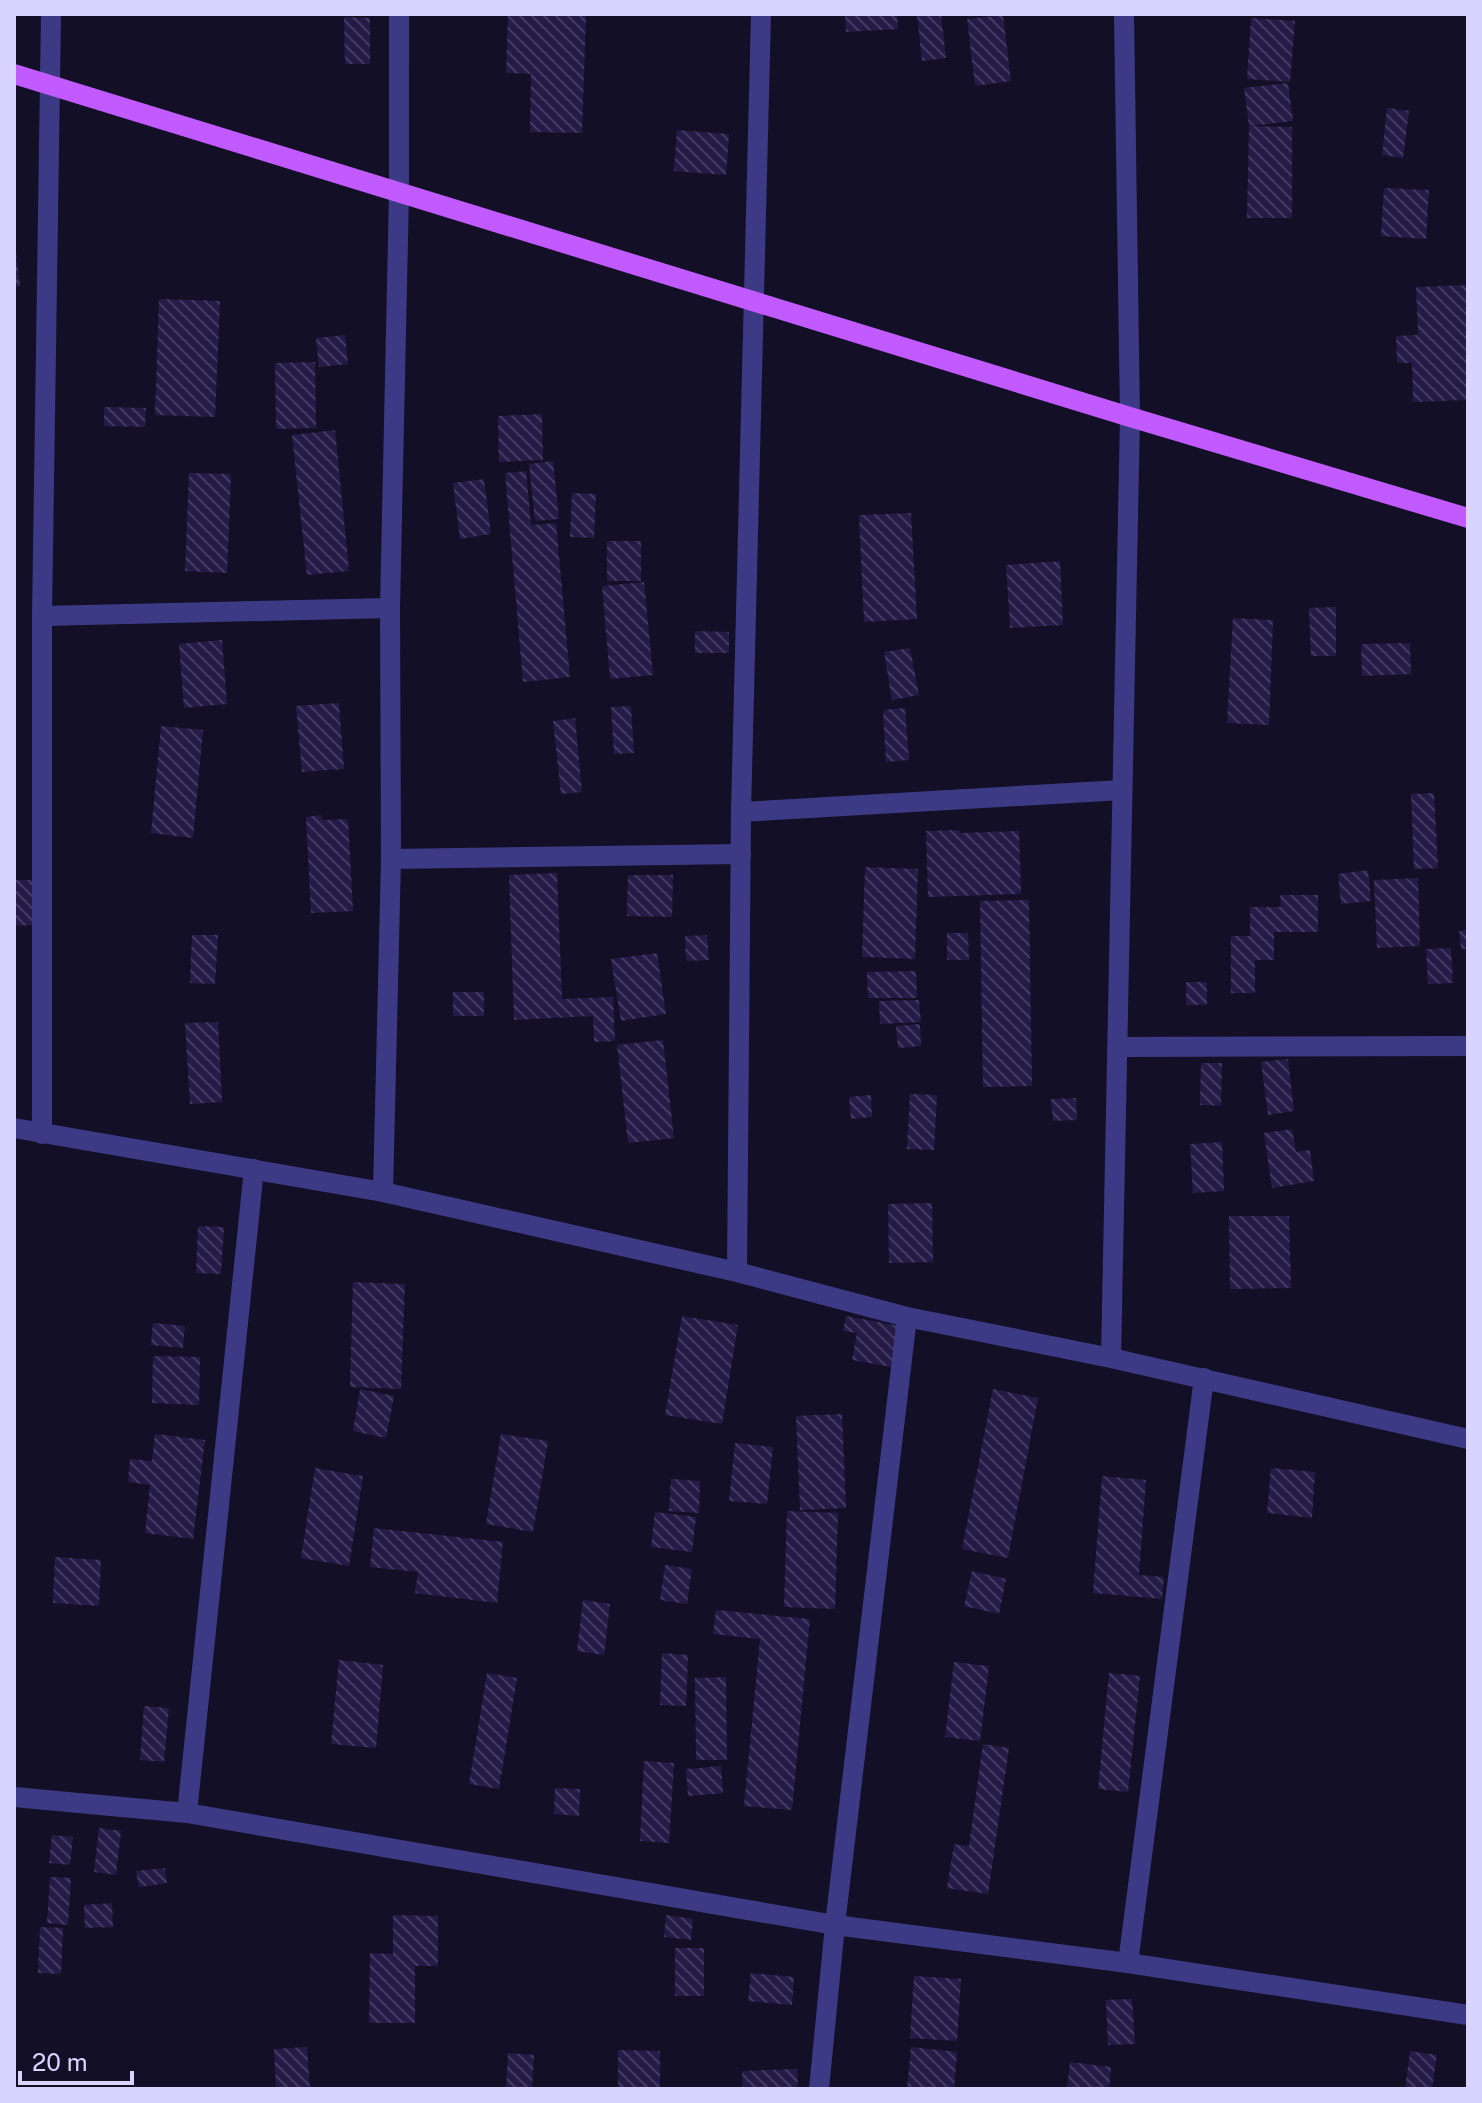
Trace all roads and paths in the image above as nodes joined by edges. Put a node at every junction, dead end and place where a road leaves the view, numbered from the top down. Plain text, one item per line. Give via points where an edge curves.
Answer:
1 (51, 14) edge
2 (399, 14) edge
3 (761, 14) edge
4 (1124, 14) edge
5 (14, 74) edge
6 (50, 85) junction
7 (399, 193) junction
8 (753, 300) junction
9 (1130, 417) junction
10 (1468, 518) edge
11 (390, 608) junction
12 (42, 616) junction
13 (1122, 790) junction
14 (741, 812) junction
15 (741, 854) junction
16 (391, 859) junction
17 (1468, 1046) edge
18 (1118, 1047) junction
19 (14, 1128) edge
20 (42, 1134) junction
21 (254, 1169) junction
22 (383, 1192) junction
23 (737, 1272) junction
24 (907, 1317) junction
25 (1111, 1358) junction
26 (1204, 1378) junction
27 (1468, 1439) edge
28 (14, 1797) edge
29 (187, 1813) junction
30 (835, 1925) junction
31 (1128, 1963) junction
32 (1468, 2015) edge
33 (819, 2089) edge

1 - 6 street
2 - 7 street
3 - 8 street
4 - 9 street
5 - 6 main road
6 - 7 main road
6 - 12 street
7 - 8 main road
7 - 11 street
8 - 9 main road
8 - 14 street
9 - 10 main road
9 - 13 street
11 - 12 street
11 - 16 street
12 - 20 street
13 - 14 street
13 - 18 street
14 - 15 street
15 - 16 street
15 - 23 street
16 - 22 street
17 - 18 street
18 - 25 street
19 - 20 street
20 - 21 street
21 - 22 street
21 - 29 street
22 - 23 street
23 - 24 street
24 - 25 street
24 - 30 street
25 - 26 street
26 - 27 street
26 - 31 street
28 - 29 street
29 - 30 street
30 - 31 street
30 - 33 street
31 - 32 street

